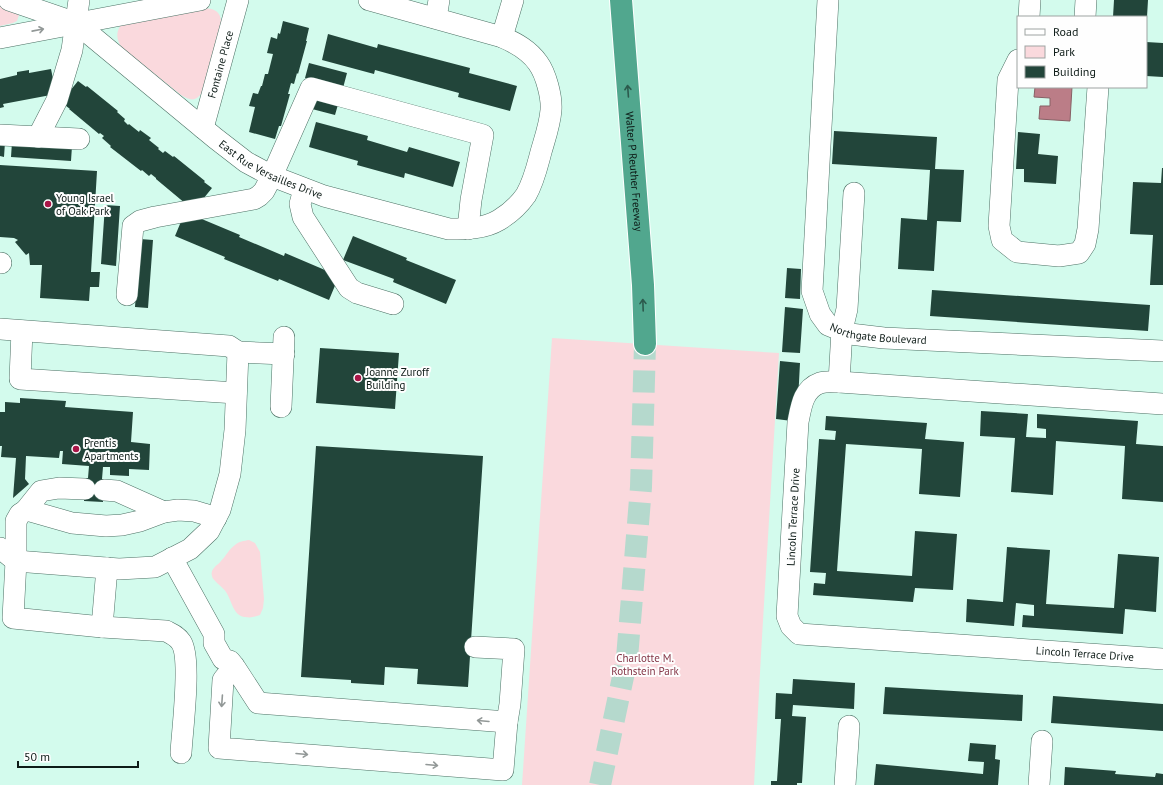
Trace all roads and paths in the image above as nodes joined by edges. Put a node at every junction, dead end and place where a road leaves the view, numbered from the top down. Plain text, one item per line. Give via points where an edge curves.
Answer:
1 (9, 0) edge
2 (79, 0) edge
3 (200, 0) edge
4 (238, 0) edge
5 (369, 0) edge
6 (513, 0) edge
7 (621, 0) edge
8 (828, 0) edge
9 (1030, 0) edge
10 (1086, 0) edge
11 (437, 9) edge
12 (1029, 16) edge
13 (1085, 16) edge
14 (76, 23) junction
15 (502, 37) junction
16 (0, 38) edge
17 (1017, 62) edge
18 (1098, 88) edge
19 (203, 128) junction
20 (0, 135) edge
21 (38, 137) junction
22 (79, 139) dead end
23 (272, 176) junction
24 (304, 189) junction
25 (854, 193) dead end
26 (468, 229) junction
27 (127, 295) dead end
28 (393, 304) dead end
29 (0, 329) edge
30 (842, 330) junction
31 (22, 331) junction
32 (645, 344) tunnel mouth
33 (1163, 351) edge
34 (238, 352) junction
35 (840, 382) junction
36 (236, 393) junction
37 (1163, 404) edge
38 (281, 407) dead end
39 (25, 511) junction
40 (164, 512) junction
41 (216, 518) junction
42 (172, 558) junction
43 (5, 559) edge
44 (107, 568) junction
45 (6, 620) edge
46 (102, 628) junction
47 (475, 647) dead end
48 (1163, 659) edge
49 (232, 663) junction
50 (507, 722) junction
51 (849, 726) dead end
52 (1042, 741) dead end
53 (181, 753) dead end
54 (845, 785) edge
55 (1040, 785) edge

1 - 14 street
2 - 14 street
3 - 14 street
4 - 19 street, Fontaine Place
5 - 11 street, East Rue Versailles Drive
6 - 15 street
32 -> 7 highway, Walter P Reuther Freeway
8 - 30 street, Northgate Boulevard via 812,291 820,314 828,325
9 - 12 street
10 - 13 street
11 - 15 street, East Rue Versailles Drive
16 -> 14 street
14 - 19 street, East Rue Versailles Drive
14 - 21 street via 72,50 57,100
15 - 26 street, East Rue Versailles Drive via 518,44 539,64 550,95 551,110 534,179 525,196 516,208 498,220 482,227
17 - 18 street via 1008,80 998,226 1002,240 1017,252 1059,256 1079,253 1085,244
19 - 23 street, East Rue Versailles Drive via 246,162
20 - 21 street
21 - 22 street
23 - 24 street, East Rue Versailles Drive
23 - 26 street via 311,88 483,135
23 - 27 street via 264,191 254,199 155,217 133,226
24 - 26 street, East Rue Versailles Drive via 449,229
24 - 28 street via 300,204 303,217 349,288 356,293
25 - 30 street via 847,309
29 - 31 street
30 - 33 street, Northgate Boulevard via 850,334 884,338
30 - 35 street
31 - 34 street via 229,346
31 - 36 street via 20,379
34 - 36 street
34 - 38 street via 284,346
35 - 37 street, Lincoln Terrace Drive
35 - 48 street, Lincoln Terrace Drive via 822,382 811,388 802,402 798,422 787,616 791,626 799,634
36 - 41 street via 230,474
39 - 40 street via 41,513 72,523 106,526 140,521
39 - 40 street via 41,491 59,488 117,491
39 - 43 street via 16,520
40 - 41 street via 194,511
41 - 42 street via 209,530 190,549
42 - 44 street via 155,567
42 - 49 street via 214,634 214,643 223,659
43 - 44 street
43 - 45 street
44 - 46 street
45 - 46 street
46 - 53 street via 166,631 182,643 186,672
47 - 50 street via 514,649
50 -> 49 street via 258,703
49 -> 50 street via 223,680 219,748 503,770
51 - 54 street
52 - 55 street

